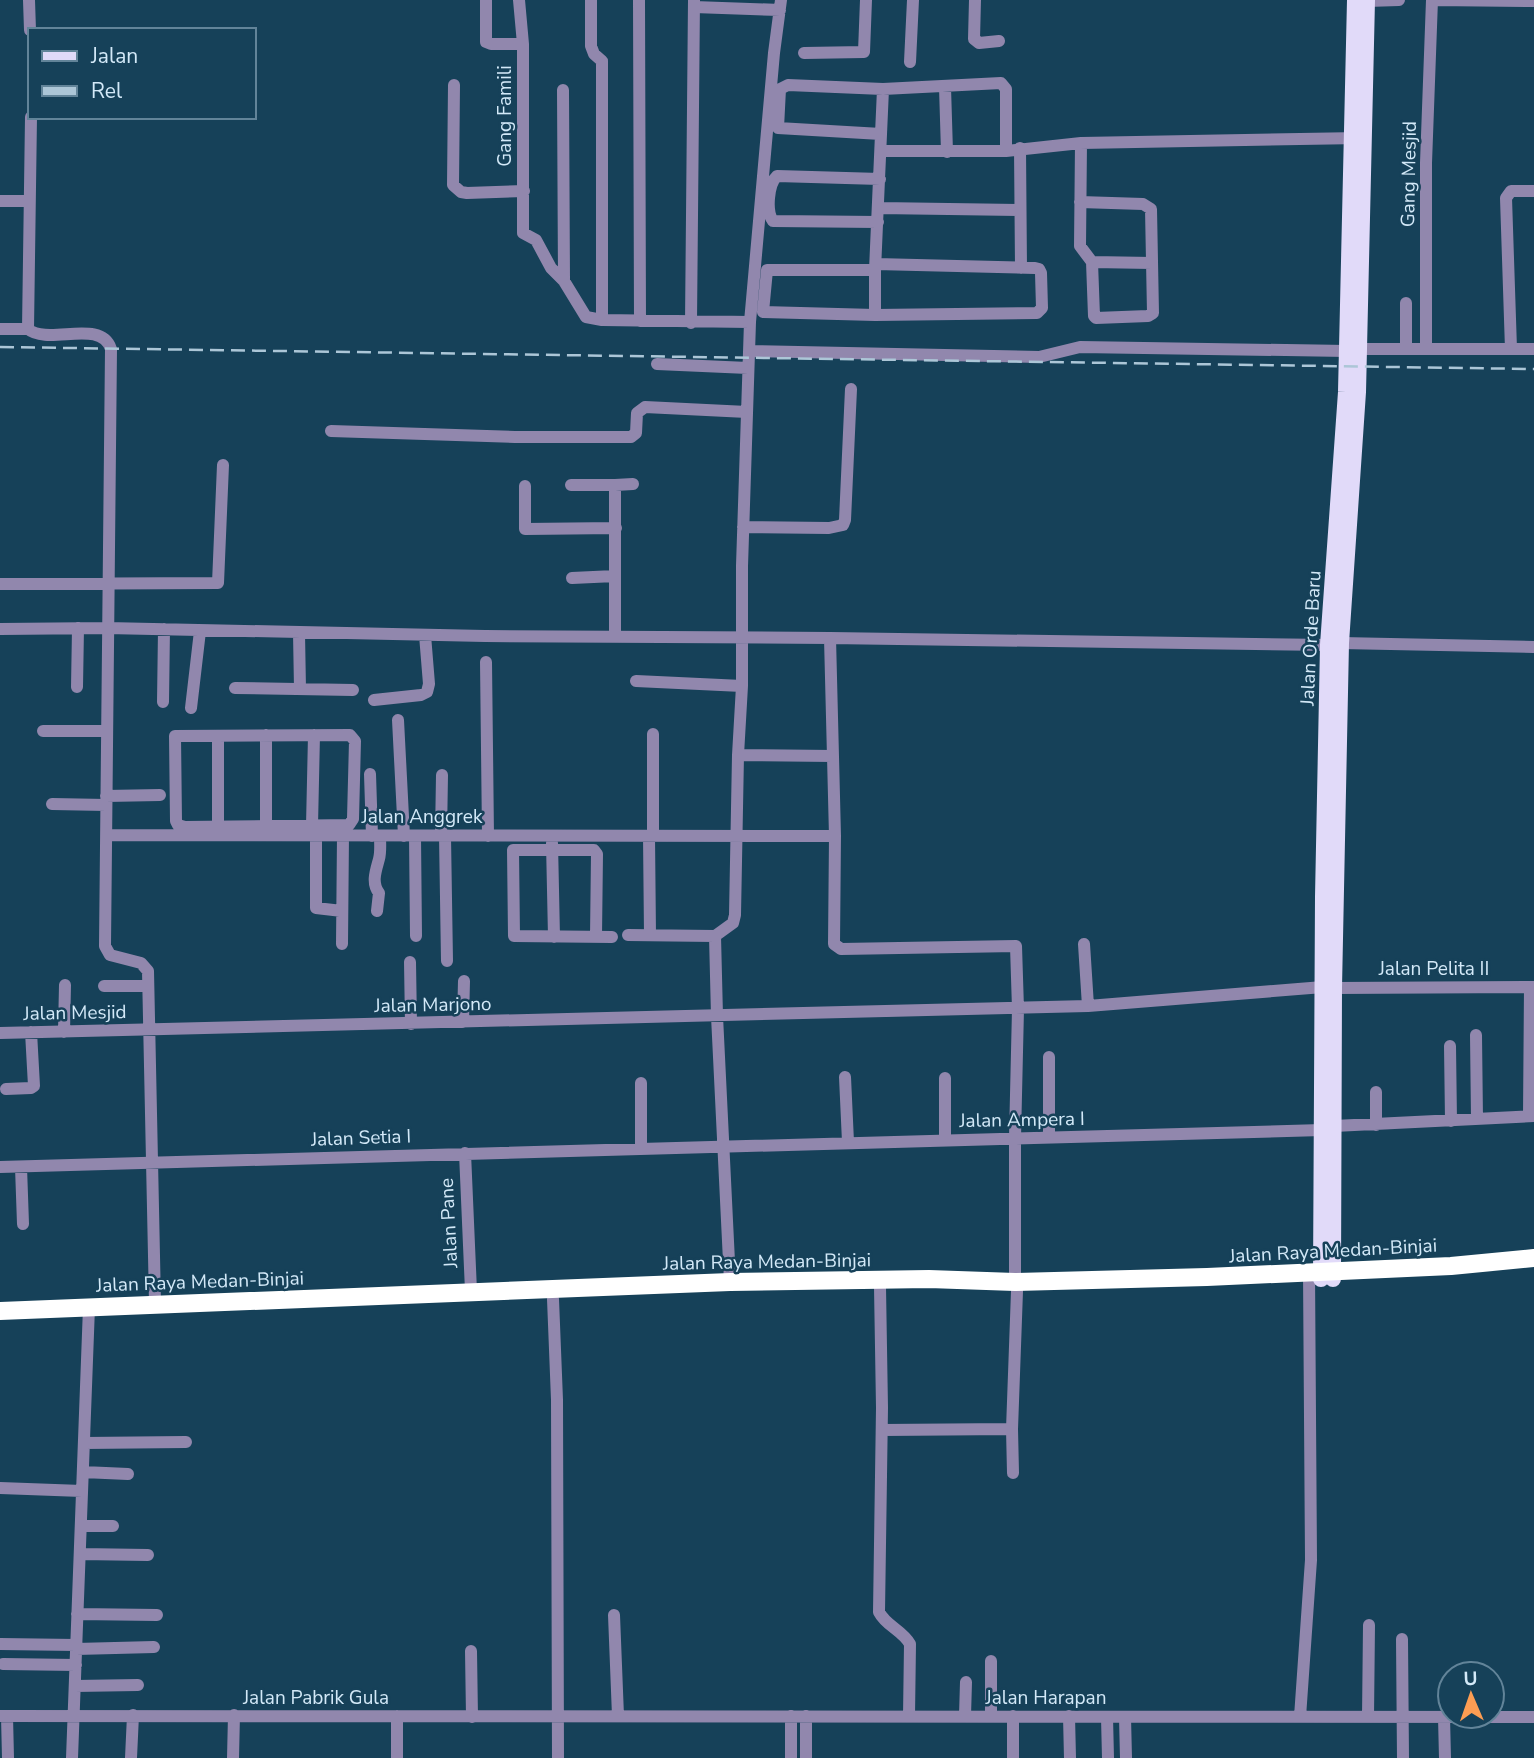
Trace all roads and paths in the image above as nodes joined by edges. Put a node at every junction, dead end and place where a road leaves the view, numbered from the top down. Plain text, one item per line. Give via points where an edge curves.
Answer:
1 (29, 0) edge
2 (485, 0) edge
3 (519, 0) edge
4 (591, 0) edge
5 (639, 0) edge
6 (866, 0) edge
7 (913, 0) edge
8 (975, 0) edge
9 (1348, 0) edge
10 (1355, 0) edge
11 (1367, 0) edge
12 (1399, 0) edge
13 (1433, 0) edge
14 (1491, 0) edge
15 (1534, 1) edge
16 (694, 3) edge
17 (780, 5) edge
18 (30, 28) edge
19 (999, 41) dead end
20 (523, 44) junction
21 (804, 53) dead end
22 (910, 62) dead end
23 (454, 85) dead end
24 (945, 87) junction
25 (883, 89) junction
26 (564, 90) dead end
27 (31, 119) edge
28 (881, 134) junction
29 (1358, 138) junction
30 (1081, 143) junction
31 (1020, 148) junction
32 (881, 151) junction
33 (1006, 151) junction
34 (947, 152) junction
35 (880, 179) junction
36 (524, 191) junction
37 (1534, 191) edge
38 (0, 201) edge
39 (28, 201) junction
40 (1080, 202) junction
41 (879, 208) junction
42 (1020, 210) junction
43 (878, 222) junction
44 (1092, 262) junction
45 (1152, 263) junction
46 (875, 267) junction
47 (1021, 268) junction
48 (564, 281) junction
49 (1406, 303) dead end
50 (876, 315) junction
51 (602, 320) junction
52 (640, 321) junction
53 (750, 322) junction
54 (691, 323) junction
55 (0, 329) edge
56 (28, 329) junction
57 (1406, 349) junction
58 (1426, 349) junction
59 (1511, 349) junction
60 (1534, 349) edge
61 (1353, 350) junction
62 (750, 351) junction
63 (657, 364) dead end
64 (748, 368) junction
65 (851, 389) dead end
66 (747, 412) junction
67 (331, 431) dead end
68 (223, 465) dead end
69 (633, 484) dead end
70 (570, 485) dead end
71 (615, 485) junction
72 (525, 486) dead end
73 (743, 527) junction
74 (615, 528) junction
75 (615, 576) junction
76 (572, 578) dead end
77 (0, 584) edge
78 (107, 584) junction
79 (78, 628) junction
80 (107, 628) junction
81 (0, 629) edge
82 (164, 629) junction
83 (200, 631) junction
84 (299, 633) junction
85 (425, 635) junction
86 (615, 636) junction
87 (742, 638) junction
88 (830, 638) junction
89 (1334, 644) junction
90 (1534, 647) edge
91 (486, 662) dead end
92 (636, 681) dead end
93 (743, 686) junction
94 (77, 687) dead end
95 (235, 688) dead end
96 (300, 689) junction
97 (352, 690) dead end
98 (374, 699) dead end
99 (163, 702) dead end
100 (191, 708) dead end
101 (398, 720) dead end
102 (43, 731) dead end
103 (107, 731) junction
104 (653, 734) dead end
105 (266, 735) junction
106 (314, 735) junction
107 (218, 736) junction
108 (738, 755) junction
109 (833, 756) junction
110 (370, 774) dead end
111 (442, 775) dead end
112 (160, 795) dead end
113 (106, 800) junction
114 (52, 804) dead end
115 (218, 826) junction
116 (267, 831) junction
117 (314, 831) junction
118 (106, 835) junction
119 (343, 835) junction
120 (376, 835) junction
121 (409, 836) junction
122 (443, 836) junction
123 (488, 836) junction
124 (651, 836) junction
125 (737, 836) junction
126 (835, 836) junction
127 (553, 842) junction
128 (342, 911) junction
129 (377, 911) dead end
130 (628, 935) dead end
131 (650, 935) junction
132 (416, 936) dead end
133 (596, 936) junction
134 (715, 936) junction
135 (554, 937) junction
136 (612, 937) dead end
137 (342, 944) dead end
138 (1084, 944) dead end
139 (447, 961) dead end
140 (410, 962) dead end
141 (464, 981) dead end
142 (65, 985) dead end
143 (104, 986) dead end
144 (147, 986) junction
145 (1532, 987) edge
146 (1329, 988) junction
147 (1088, 1006) junction
148 (1018, 1009) junction
149 (717, 1016) junction
150 (463, 1022) junction
151 (411, 1024) junction
152 (150, 1030) junction
153 (31, 1032) junction
154 (64, 1032) junction
155 (0, 1033) edge
156 (1476, 1035) dead end
157 (1450, 1046) dead end
158 (1049, 1057) dead end
159 (845, 1077) dead end
160 (945, 1078) dead end
161 (641, 1083) dead end
162 (6, 1090) dead end
163 (1376, 1092) dead end
164 (1531, 1116) edge
165 (1476, 1119) junction
166 (1451, 1121) junction
167 (1376, 1125) junction
168 (1328, 1128) junction
169 (1049, 1137) junction
170 (1015, 1138) junction
171 (945, 1140) junction
172 (848, 1142) junction
173 (723, 1146) junction
174 (641, 1148) junction
175 (464, 1153) junction
176 (153, 1163) junction
177 (0, 1167) edge
178 (21, 1167) junction
179 (23, 1224) dead end
180 (1534, 1258) edge
181 (1534, 1269) edge
182 (1321, 1275) junction
183 (730, 1282) junction
184 (1016, 1286) junction
185 (880, 1287) junction
186 (471, 1291) junction
187 (611, 1292) junction
188 (553, 1299) junction
189 (155, 1303) junction
190 (0, 1311) edge
191 (89, 1311) junction
192 (0, 1320) edge
193 (1012, 1429) junction
194 (882, 1430) junction
195 (186, 1442) dead end
196 (84, 1443) junction
197 (83, 1472) junction
198 (1013, 1473) dead end
199 (128, 1474) dead end
200 (0, 1488) edge
201 (82, 1491) junction
202 (81, 1526) junction
203 (113, 1527) dead end
204 (80, 1554) junction
205 (148, 1555) dead end
206 (78, 1614) junction
207 (157, 1615) dead end
208 (614, 1615) dead end
209 (1369, 1625) dead end
210 (1402, 1640) dead end
211 (0, 1644) edge
212 (76, 1647) junction
213 (154, 1647) dead end
214 (471, 1651) dead end
215 (990, 1661) dead end
216 (3, 1664) dead end
217 (76, 1665) junction
218 (966, 1682) dead end
219 (138, 1685) dead end
220 (75, 1686) junction
221 (1303, 1696) junction
222 (132, 1715) junction
223 (234, 1715) junction
224 (4, 1716) edge
225 (74, 1716) junction
226 (397, 1716) junction
227 (558, 1716) junction
228 (618, 1716) junction
229 (791, 1716) junction
230 (806, 1716) junction
231 (909, 1716) junction
232 (965, 1716) junction
233 (990, 1716) junction
234 (1013, 1716) junction
235 (472, 1717) junction
236 (1069, 1717) junction
237 (1107, 1717) junction
238 (1125, 1717) junction
239 (1280, 1717) junction
240 (1300, 1717) junction
241 (1368, 1717) junction
242 (1404, 1717) junction
243 (1436, 1717) edge
244 (1506, 1717) edge
245 (1534, 1717) edge
246 (1444, 1730) edge
247 (8, 1758) edge
248 (72, 1758) edge
249 (131, 1758) edge
250 (233, 1758) edge
251 (397, 1758) edge
252 (558, 1758) edge
253 (791, 1758) edge
254 (806, 1758) edge
255 (1013, 1758) edge
256 (1070, 1758) edge
257 (1108, 1758) edge
258 (1126, 1758) edge
259 (1403, 1758) edge
260 (1445, 1758) edge

1 - 18 street
2 - 20 street via 486,42
3 - 20 street, Gang Famili
4 - 51 street via 591,46 602,61
5 - 52 street
6 - 21 street via 864,52
7 - 22 street
8 - 19 street via 974,40
9 - 10 street
10 - 29 main road, Jalan Orde Baru
11 - 12 street
11 - 29 main road, Jalan Orde Baru
13 - 14 street
13 - 58 street, Gang Mesjid via 1426,163
14 - 15 street
16 - 17 street
16 - 54 street
17 - 53 street
20 - 36 street, Gang Famili
23 - 36 street via 453,185 467,193
24 - 25 street
24 - 33 street via 1004,84
24 - 34 street
25 - 28 street
25 - 28 street via 783,86 778,125 782,130
26 - 48 street
27 - 39 street
28 - 32 street
29 - 30 street
29 - 61 main road, Jalan Orde Baru
30 - 31 street
30 - 40 street
31 - 33 street
31 - 42 street
32 - 34 street
32 - 35 street
33 - 34 street
35 - 41 street
35 - 43 street via 777,176 771,183 769,216 773,221
36 - 48 street, Gang Famili via 523,233 536,240
37 - 59 street via 1511,191 1506,198
38 - 39 street
39 - 56 street
40 - 44 street via 1080,246
40 - 45 street via 1148,205
41 - 42 street
41 - 43 street
42 - 47 street
43 - 46 street
44 - 45 street
44 - 45 street via 1096,318 1153,313
46 - 47 street
46 - 50 street
46 - 50 street via 769,269 762,310
47 - 50 street via 1040,269 1042,309 1037,313
48 - 51 street via 586,317
49 - 57 street
51 - 52 street
52 - 54 street
53 - 54 street
53 - 62 street
55 - 56 street
56 - 78 street via 38,334 93,334 105,339 111,349
57 - 58 street
57 - 61 street
58 - 59 street
59 - 60 street
61 - 62 street via 1080,347 1039,358
61 - 89 main road, Jalan Orde Baru
62 - 64 street
63 - 64 street
64 - 66 street
65 - 73 street via 843,525
66 - 67 street via 645,407 637,413 636,433 631,437
66 - 73 street
68 - 78 street via 218,583
69 - 71 street
70 - 71 street
71 - 74 street
72 - 74 street via 525,529
73 - 87 street
74 - 75 street
75 - 76 street
75 - 86 street
77 - 78 street
78 - 80 street
79 - 80 street
79 - 81 street
79 - 94 street
80 - 82 street
80 - 103 street
82 - 83 street
82 - 99 street
83 - 84 street
83 - 100 street
84 - 85 street
84 - 96 street
85 - 86 street
85 - 98 street via 427,692
86 - 87 street
87 - 88 street
87 - 93 street
88 - 89 street
88 - 109 street
89 - 90 street
89 - 146 main road, Jalan Orde Baru
91 - 123 street
92 - 93 street
93 - 108 street
95 - 96 street
96 - 97 street
101 - 121 street
102 - 103 street
103 - 113 street
104 - 124 street
105 - 106 street
105 - 107 street
105 - 116 street
106 - 117 street
106 - 117 street via 350,735 355,741 352,823
107 - 115 street
107 - 115 street via 174,738 178,825
108 - 109 street
108 - 125 street
109 - 126 street
110 - 120 street
111 - 122 street
112 - 113 street
113 - 114 street
113 - 118 street
115 - 116 street
116 - 117 street, Jalan Anggrek
116 - 118 street, Jalan Anggrek
117 - 119 street, Jalan Anggrek
117 - 128 street via 316,908
118 - 144 street via 105,946 110,955 145,966
119 - 120 street, Jalan Anggrek
119 - 128 street
120 - 121 street, Jalan Anggrek
120 - 129 street
121 - 122 street, Jalan Anggrek
121 - 132 street
122 - 123 street, Jalan Anggrek
122 - 139 street
123 - 127 street, Jalan Anggrek
124 - 125 street, Jalan Anggrek
124 - 127 street, Jalan Anggrek
124 - 131 street
125 - 126 street, Jalan Anggrek
125 - 134 street via 735,915 733,923
126 - 148 street via 836,947 1016,946
127 - 133 street via 597,854
127 - 135 street
127 - 135 street via 513,850 513,933 516,937
128 - 137 street
130 - 131 street
131 - 134 street
133 - 135 street
133 - 136 street
134 - 149 street
138 - 147 street
140 - 151 street
141 - 150 street
142 - 154 street
143 - 144 street
144 - 152 street
145 - 146 street, Jalan Pelita II
145 - 164 street
146 - 147 street, Jalan Pelita II
146 - 168 main road, Jalan Orde Baru
147 - 148 street, Jalan Pelita II
148 - 149 street, Jalan Marjono
148 - 170 street
149 - 150 street, Jalan Marjono
149 - 173 street
150 - 151 street, Jalan Marjono
151 - 152 street, Jalan Marjono
152 - 154 street, Jalan Mesjid
152 - 176 street
153 - 154 street, Jalan Mesjid
153 - 155 street, Jalan Mesjid
153 - 162 street via 34,1086
156 - 165 street
157 - 166 street
158 - 169 street
159 - 172 street
160 - 171 street
161 - 174 street
163 - 167 street
164 - 165 street, Jalan Ampera I
165 - 166 street, Jalan Ampera I
166 - 167 street, Jalan Ampera I
167 - 168 street, Jalan Ampera I
168 - 169 street, Jalan Ampera I
168 - 182 main road, Jalan Orde Baru
169 - 170 street, Jalan Ampera I
170 - 171 street, Jalan Ampera I
170 - 184 street
171 - 172 street, Jalan Ampera I
172 - 173 street, Jalan Ampera I
173 - 174 street, Jalan Setia I
173 - 183 street
174 - 175 street, Jalan Setia I
175 - 176 street, Jalan Setia I
175 - 186 street, Jalan Pane
176 - 178 street, Jalan Setia I
176 - 189 street
177 - 178 street, Jalan Setia I
178 - 179 street
180 - 182 highway, Jalan Raya Medan-Binjai
181 - 182 highway, Jalan Raya Medan-Binjai
182 - 184 highway, Jalan Raya Medan-Binjai
182 - 221 street
183 - 184 highway, Jalan Raya Medan-Binjai via 929,1279
183 - 187 highway, Jalan Raya Medan-Binjai
184 - 185 highway, Jalan Raya Medan-Binjai
184 - 193 street
185 - 187 highway, Jalan Raya Medan-Binjai
185 - 194 street
186 - 187 highway, Jalan Raya Medan-Binjai
186 - 189 highway, Jalan Raya Medan-Binjai
187 - 188 highway, Jalan Raya Medan-Binjai
188 - 191 highway, Jalan Raya Medan-Binjai
188 - 227 street via 558,1413
189 - 191 highway, Jalan Raya Medan-Binjai
190 - 191 highway, Jalan Raya Medan-Binjai
191 - 192 highway, Jalan Raya Medan-Binjai
191 - 196 street
193 - 194 street
193 - 198 street
194 - 231 street via 879,1612 910,1644
195 - 196 street
196 - 197 street
197 - 199 street
197 - 201 street
200 - 201 street
201 - 202 street
202 - 203 street
202 - 204 street
204 - 205 street
204 - 206 street
206 - 207 street
206 - 212 street
208 - 228 street
209 - 241 street
210 - 242 street
211 - 212 street
212 - 213 street
212 - 217 street
214 - 235 street
215 - 233 street
216 - 217 street
217 - 220 street
218 - 232 street
219 - 220 street
220 - 225 street
221 - 239 street
221 - 240 street
222 - 223 street, Jalan Pabrik Gula
222 - 225 street, Jalan Pabrik Gula
222 - 249 street
223 - 226 street, Jalan Pabrik Gula
223 - 250 street
224 - 225 street, Jalan Pabrik Gula
224 - 247 street
225 - 248 street
226 - 235 street, Jalan Pabrik Gula
226 - 251 street
227 - 228 street, Jalan Harapan
227 - 235 street, Jalan Pabrik Gula
227 - 252 street
228 - 229 street, Jalan Harapan
229 - 230 street, Jalan Harapan
229 - 253 street
230 - 231 street, Jalan Harapan
230 - 254 street
231 - 232 street, Jalan Harapan
232 - 233 street, Jalan Harapan
233 - 234 street, Jalan Harapan
234 - 236 street, Jalan Harapan
234 - 255 street
236 - 237 street, Jalan Harapan
236 - 256 street
237 - 238 street, Jalan Harapan
237 - 257 street
238 - 239 street, Jalan Harapan
238 - 258 street
239 - 240 street, Jalan Harapan
240 - 241 street, Jalan Harapan
241 - 242 street, Jalan Harapan
242 - 243 street, Jalan Harapan
242 - 259 street
244 - 245 street, Jalan Harapan
246 - 260 street

